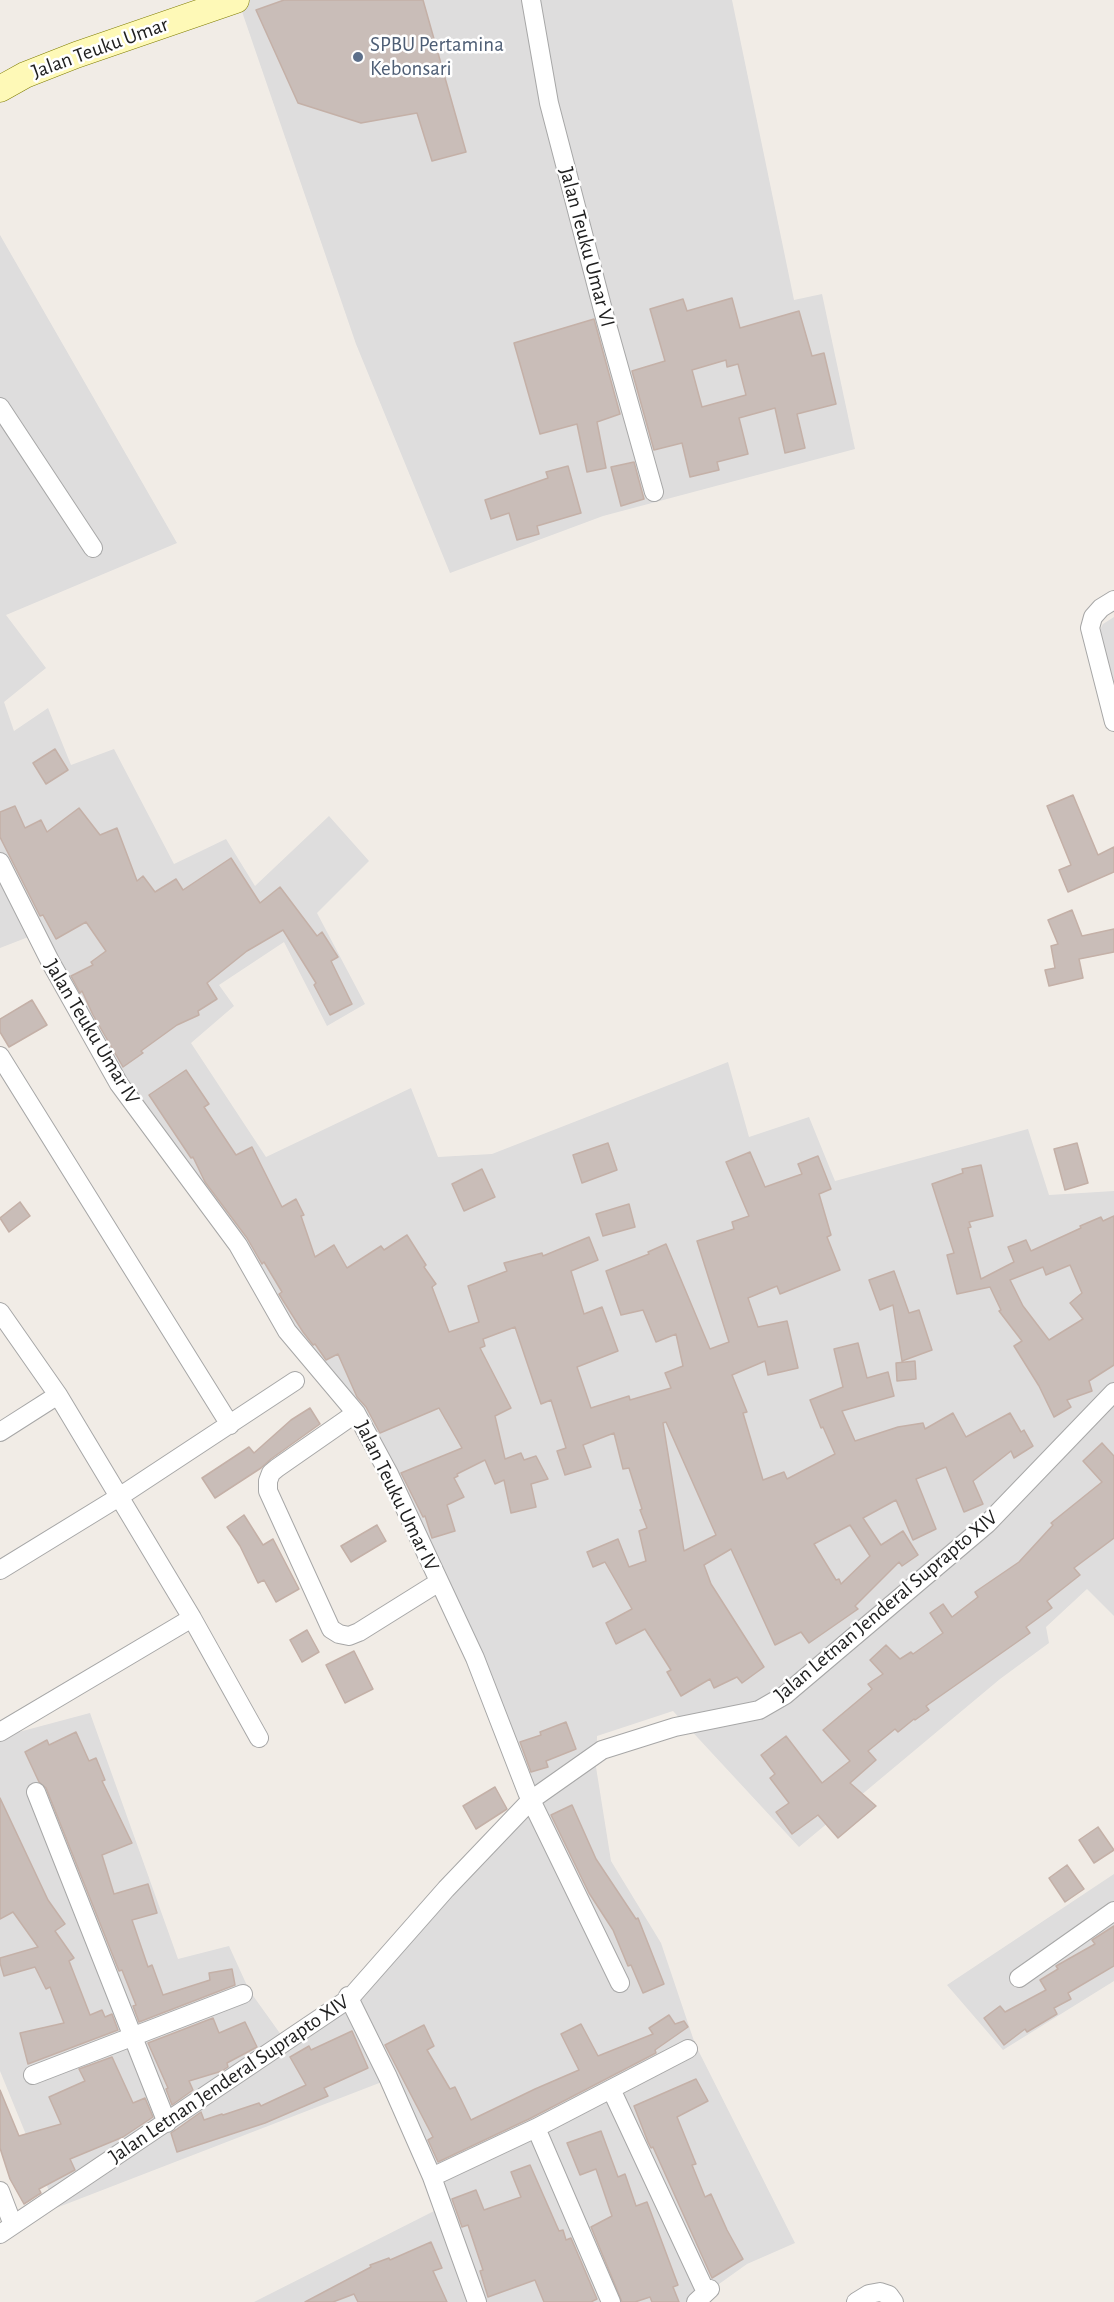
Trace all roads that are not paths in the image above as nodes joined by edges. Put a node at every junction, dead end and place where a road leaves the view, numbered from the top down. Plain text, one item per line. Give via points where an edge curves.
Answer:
1 (236, 0) edge
2 (531, 0) edge
3 (0, 89) edge
4 (0, 407) edge
5 (654, 492) dead end
6 (93, 548) dead end
7 (1114, 600) edge
8 (1108, 681) edge
9 (1114, 722) edge
10 (0, 862) edge
11 (0, 1056) edge
12 (0, 1312) edge
13 (295, 1381) dead end
14 (1114, 1392) edge
15 (58, 1395) junction
16 (357, 1413) junction
17 (230, 1425) junction
18 (0, 1432) edge
19 (119, 1497) junction
20 (0, 1570) edge
21 (440, 1582) junction
22 (192, 1618) junction
23 (0, 1732) edge
24 (259, 1738) dead end
25 (36, 1792) dead end
26 (531, 1800) junction
27 (1114, 1911) edge
28 (1018, 1978) dead end
29 (620, 1983) dead end
30 (243, 1994) dead end
31 (349, 1997) junction
32 (132, 2037) junction
33 (688, 2049) dead end
34 (33, 2075) dead end
35 (611, 2089) junction
36 (167, 2123) junction
37 (536, 2128) junction
38 (432, 2177) junction
39 (0, 2192) edge
40 (7, 2230) edge
41 (708, 2298) edge
42 (477, 2302) edge
43 (611, 2302) edge
44 (856, 2302) edge
45 (894, 2302) edge

1 - 3 street, Jalan Teuku Umar via 76,55
2 - 5 street, Jalan Teuku Umar VI via 549,103
4 - 6 street
7 - 8 street via 1101,608 1089,628
8 - 9 street
10 - 16 street, Jalan Teuku Umar IV via 119,1084 238,1245 287,1331
11 - 17 street
12 - 15 street
13 - 17 street
14 - 26 street, Jalan Letnan Jenderal Suprapto XIV via 987,1524 785,1695 759,1710 675,1727 602,1750
15 - 18 street
15 - 19 street
16 - 21 street, Jalan Teuku Umar IV
16 - 21 street via 277,1468 268,1481 268,1491 332,1629 349,1636 359,1632
17 - 19 street
19 - 20 street
19 - 22 street
21 - 26 street, Jalan Teuku Umar IV via 475,1658
22 - 23 street
22 - 24 street
25 - 32 street
26 - 29 street, Jalan Teuku Umar IV
26 - 31 street, Jalan Letnan Jenderal Suprapto XIV
27 - 28 street
30 - 32 street
31 - 36 street, Jalan Letnan Jenderal Suprapto XIV
31 - 38 street
32 - 34 street
32 - 36 street
33 - 35 street
35 - 37 street
35 - 41 street
36 - 40 street, Jalan Letnan Jenderal Suprapto XIV
37 - 38 street
37 - 43 street
38 - 42 street
39 - 40 street
44 - 45 street via 880,2292

